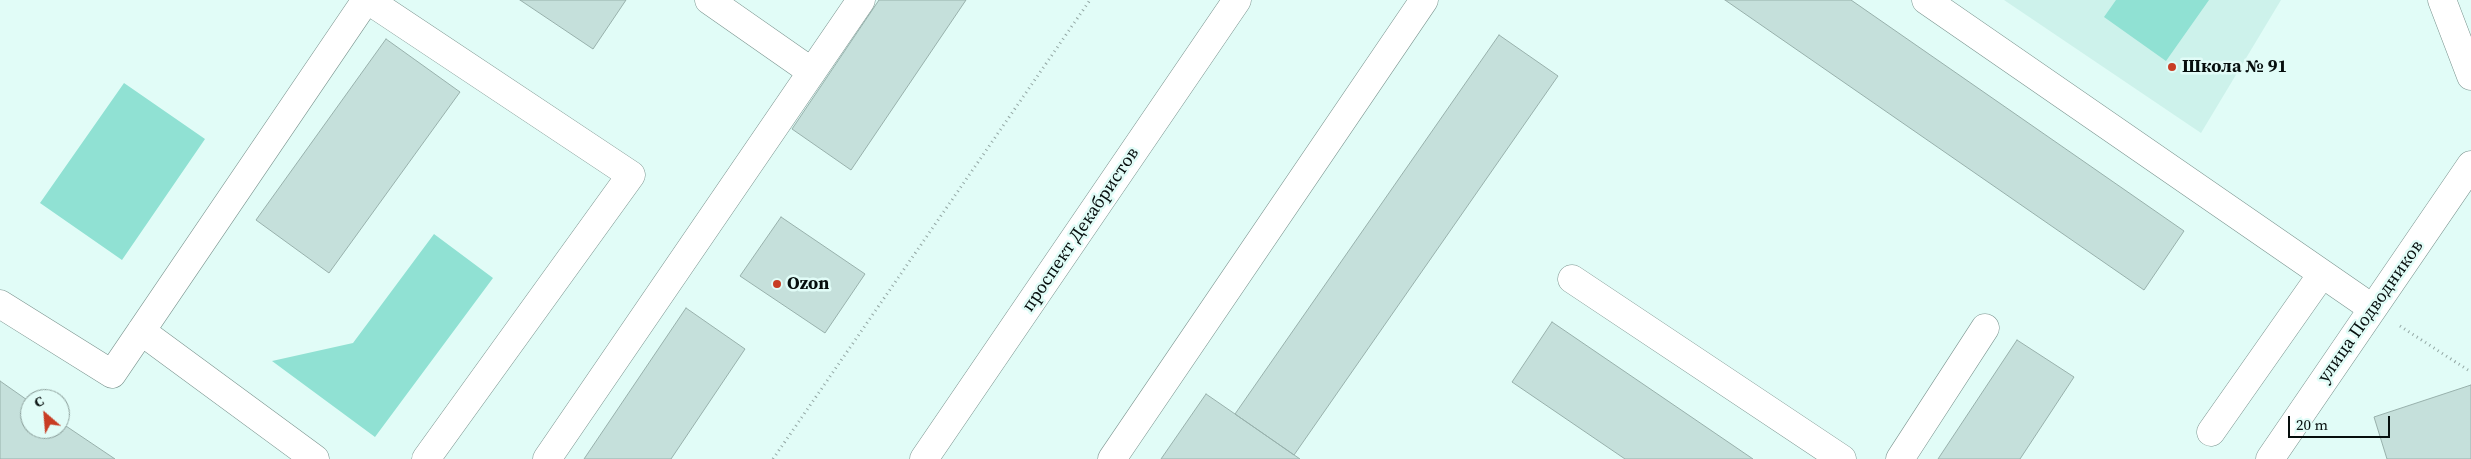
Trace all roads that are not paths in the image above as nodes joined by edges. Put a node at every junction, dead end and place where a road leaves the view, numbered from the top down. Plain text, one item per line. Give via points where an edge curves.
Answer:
1 (367, 0) edge
2 (709, 0) edge
3 (862, 0) edge
4 (1237, 0) edge
5 (1424, 0) edge
6 (1926, 0) edge
7 (2442, 0) edge
8 (812, 72) junction
9 (2471, 76) edge
10 (2471, 166) edge
11 (2322, 274) junction
12 (1572, 279) dead end
13 (0, 304) edge
14 (2372, 308) junction
15 (1985, 328) dead end
16 (141, 331) junction
17 (2211, 432) dead end
18 (314, 459) edge
19 (426, 459) edge
20 (547, 459) edge
21 (924, 459) edge
22 (1112, 459) edge
23 (1842, 459) edge
24 (1900, 459) edge
25 (2270, 459) edge

1 - 16 main road
1 - 19 main road via 630,175
2 - 8 main road
3 - 8 main road
4 - 21 main road, проспект Декабристов
5 - 22 main road
6 - 11 main road
7 - 9 main road
8 - 20 main road
10 - 14 main road, улица Подводников
11 - 14 main road
11 - 17 main road
12 - 23 main road
13 - 16 main road via 112,374
14 - 25 main road, улица Подводников
15 - 24 main road
16 - 18 main road

